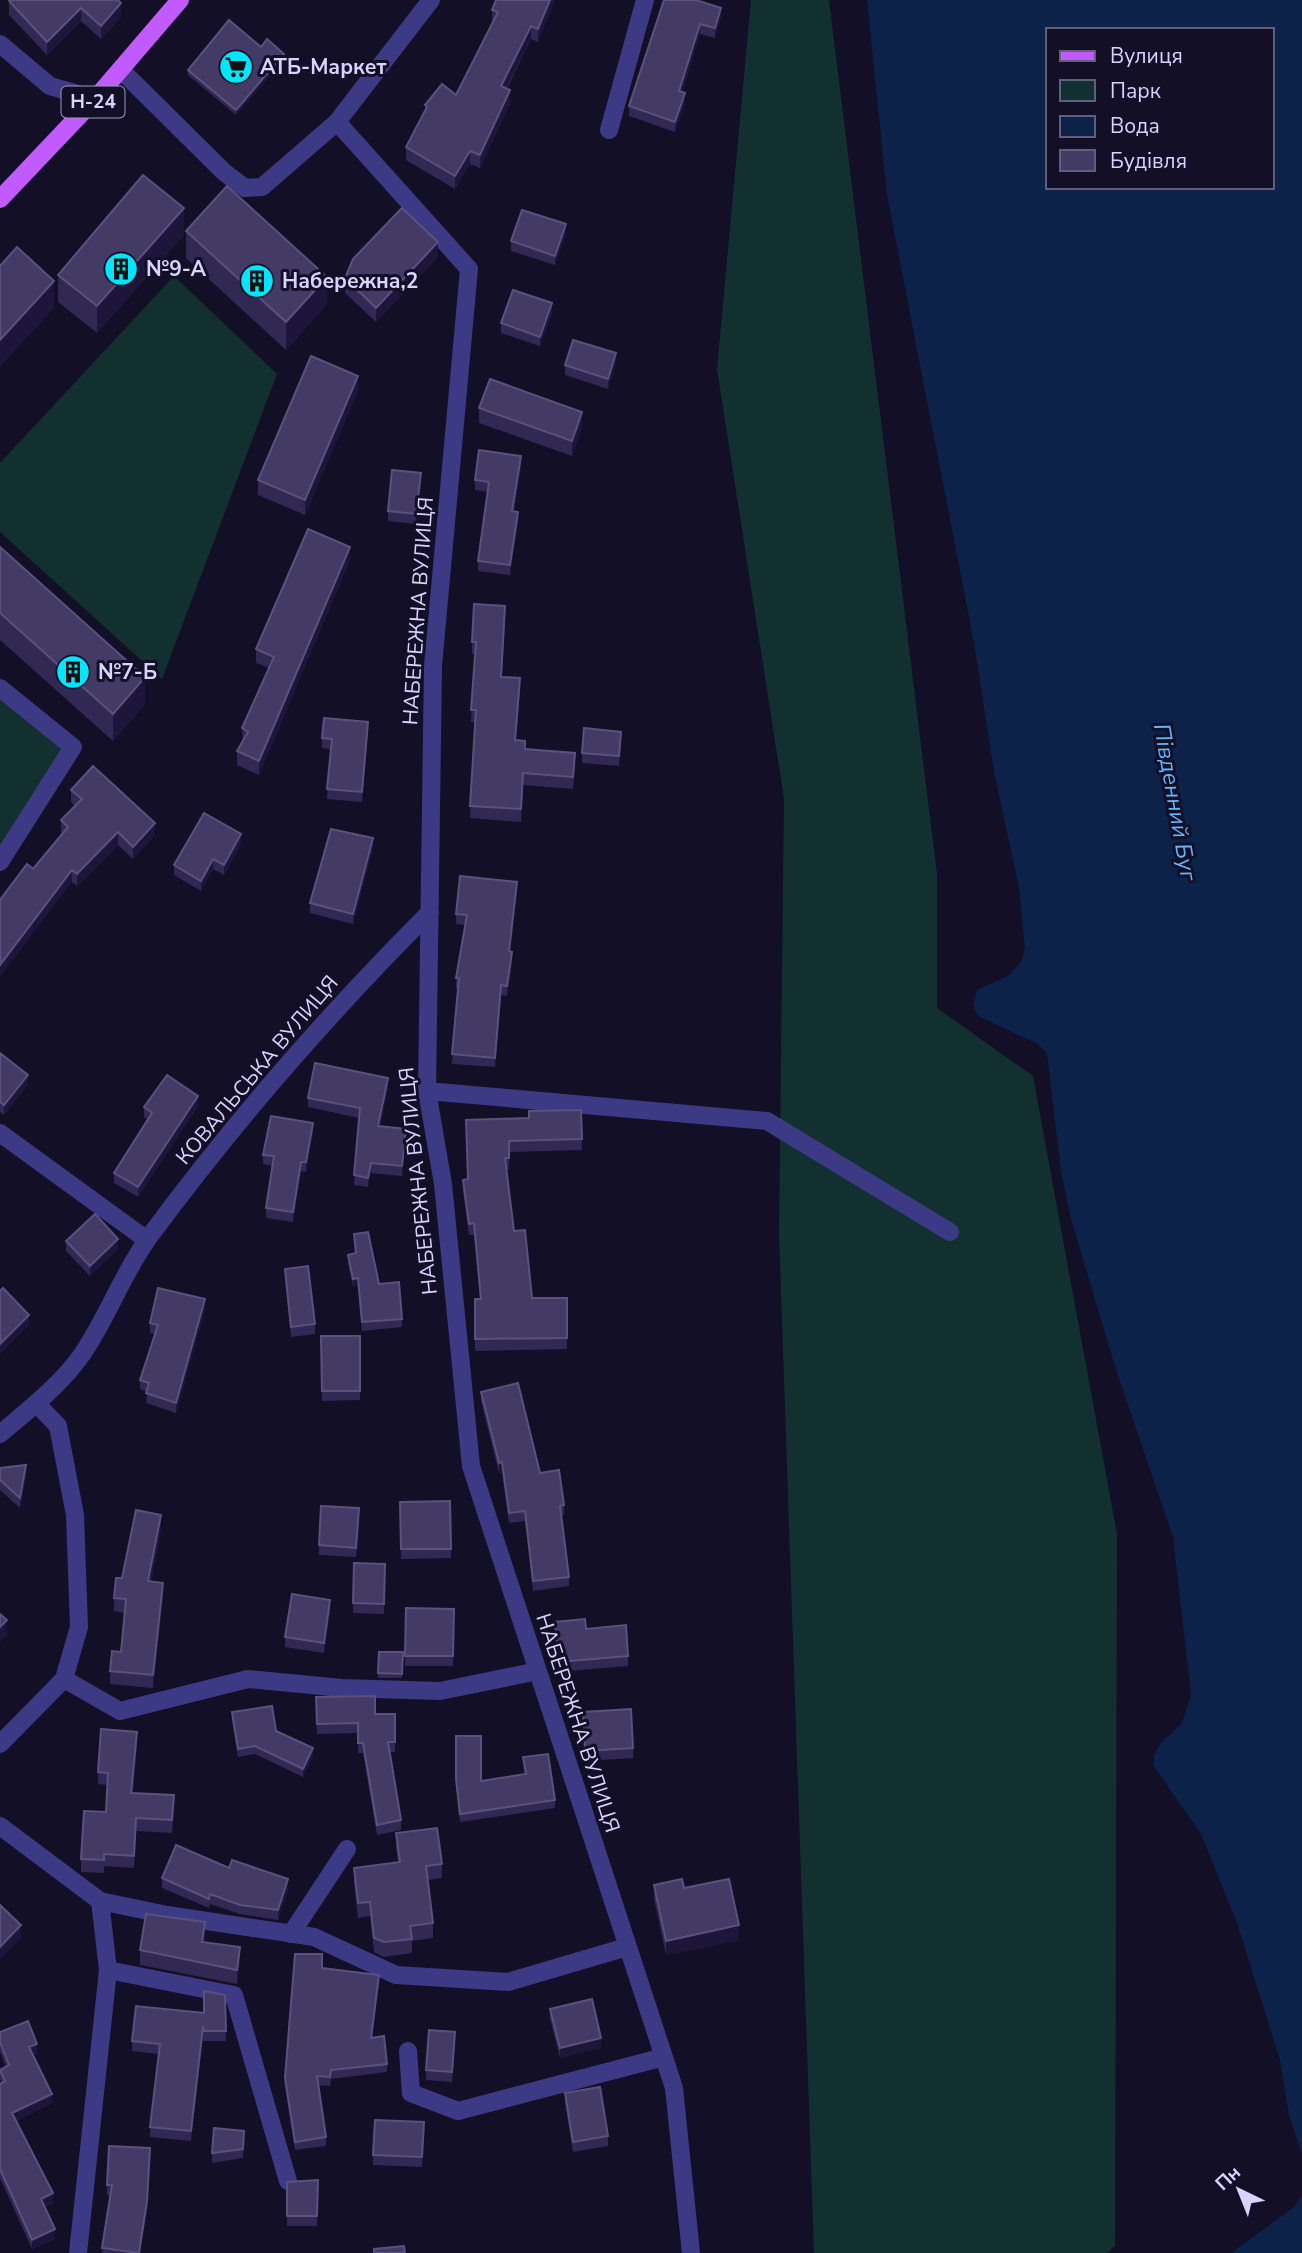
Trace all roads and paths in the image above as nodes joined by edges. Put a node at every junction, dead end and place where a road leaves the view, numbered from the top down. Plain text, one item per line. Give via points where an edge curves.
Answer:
1 (180, 0) edge
2 (431, 0) edge
3 (645, 0) edge
4 (0, 44) edge
5 (121, 70) junction
6 (95, 99) junction
7 (337, 122) junction
8 (609, 130) dead end
9 (0, 199) edge
10 (0, 688) edge
11 (0, 862) edge
12 (430, 912) junction
13 (427, 1091) junction
14 (0, 1133) edge
15 (950, 1232) dead end
16 (147, 1240) junction
17 (36, 1403) junction
18 (0, 1434) edge
19 (538, 1671) junction
20 (64, 1679) junction
21 (0, 1744) edge
22 (0, 1826) edge
23 (347, 1849) dead end
24 (100, 1901) junction
25 (291, 1934) junction
26 (627, 1947) junction
27 (108, 1970) junction
28 (408, 2051) dead end
29 (664, 2057) junction
30 (288, 2181) edge
31 (78, 2253) edge
32 (691, 2253) edge

1 - 5 main road, Н-24
2 - 7 street
3 - 8 street
4 - 6 street via 50,86
5 - 6 main road, Н-24
5 - 7 street via 245,188 262,187
6 - 9 main road, Н-24
7 - 12 street, НАБЕРЕЖНА ВУЛИЦЯ via 470,269 433,666
10 - 11 street via 73,747
12 - 13 street, НАБЕРЕЖНА ВУЛИЦЯ
12 - 16 street, КОВАЛЬСЬКА ВУЛИЦЯ via 242,1116
13 - 15 street via 767,1121
13 - 19 street, НАБЕРЕЖНА ВУЛИЦЯ via 443,1184 471,1466
14 - 16 street
16 - 17 street, КОВАЛЬСЬКА ВУЛИЦЯ via 83,1354
17 - 18 street, КОВАЛЬСЬКА ВУЛИЦЯ
17 - 20 street via 58,1426 75,1515 79,1627
19 - 20 street via 440,1691 248,1679 120,1711
19 - 26 street, НАБЕРЕЖНА ВУЛИЦЯ
20 - 21 street
22 - 24 street
23 - 25 street
24 - 25 street
24 - 27 street
25 - 26 street via 314,1937 396,1975 508,1982
26 - 29 street, НАБЕРЕЖНА ВУЛИЦЯ
27 - 30 street via 234,1995
27 - 31 street
28 - 29 street via 411,2093 458,2111
29 - 32 street, НАБЕРЕЖНА ВУЛИЦЯ via 674,2088

